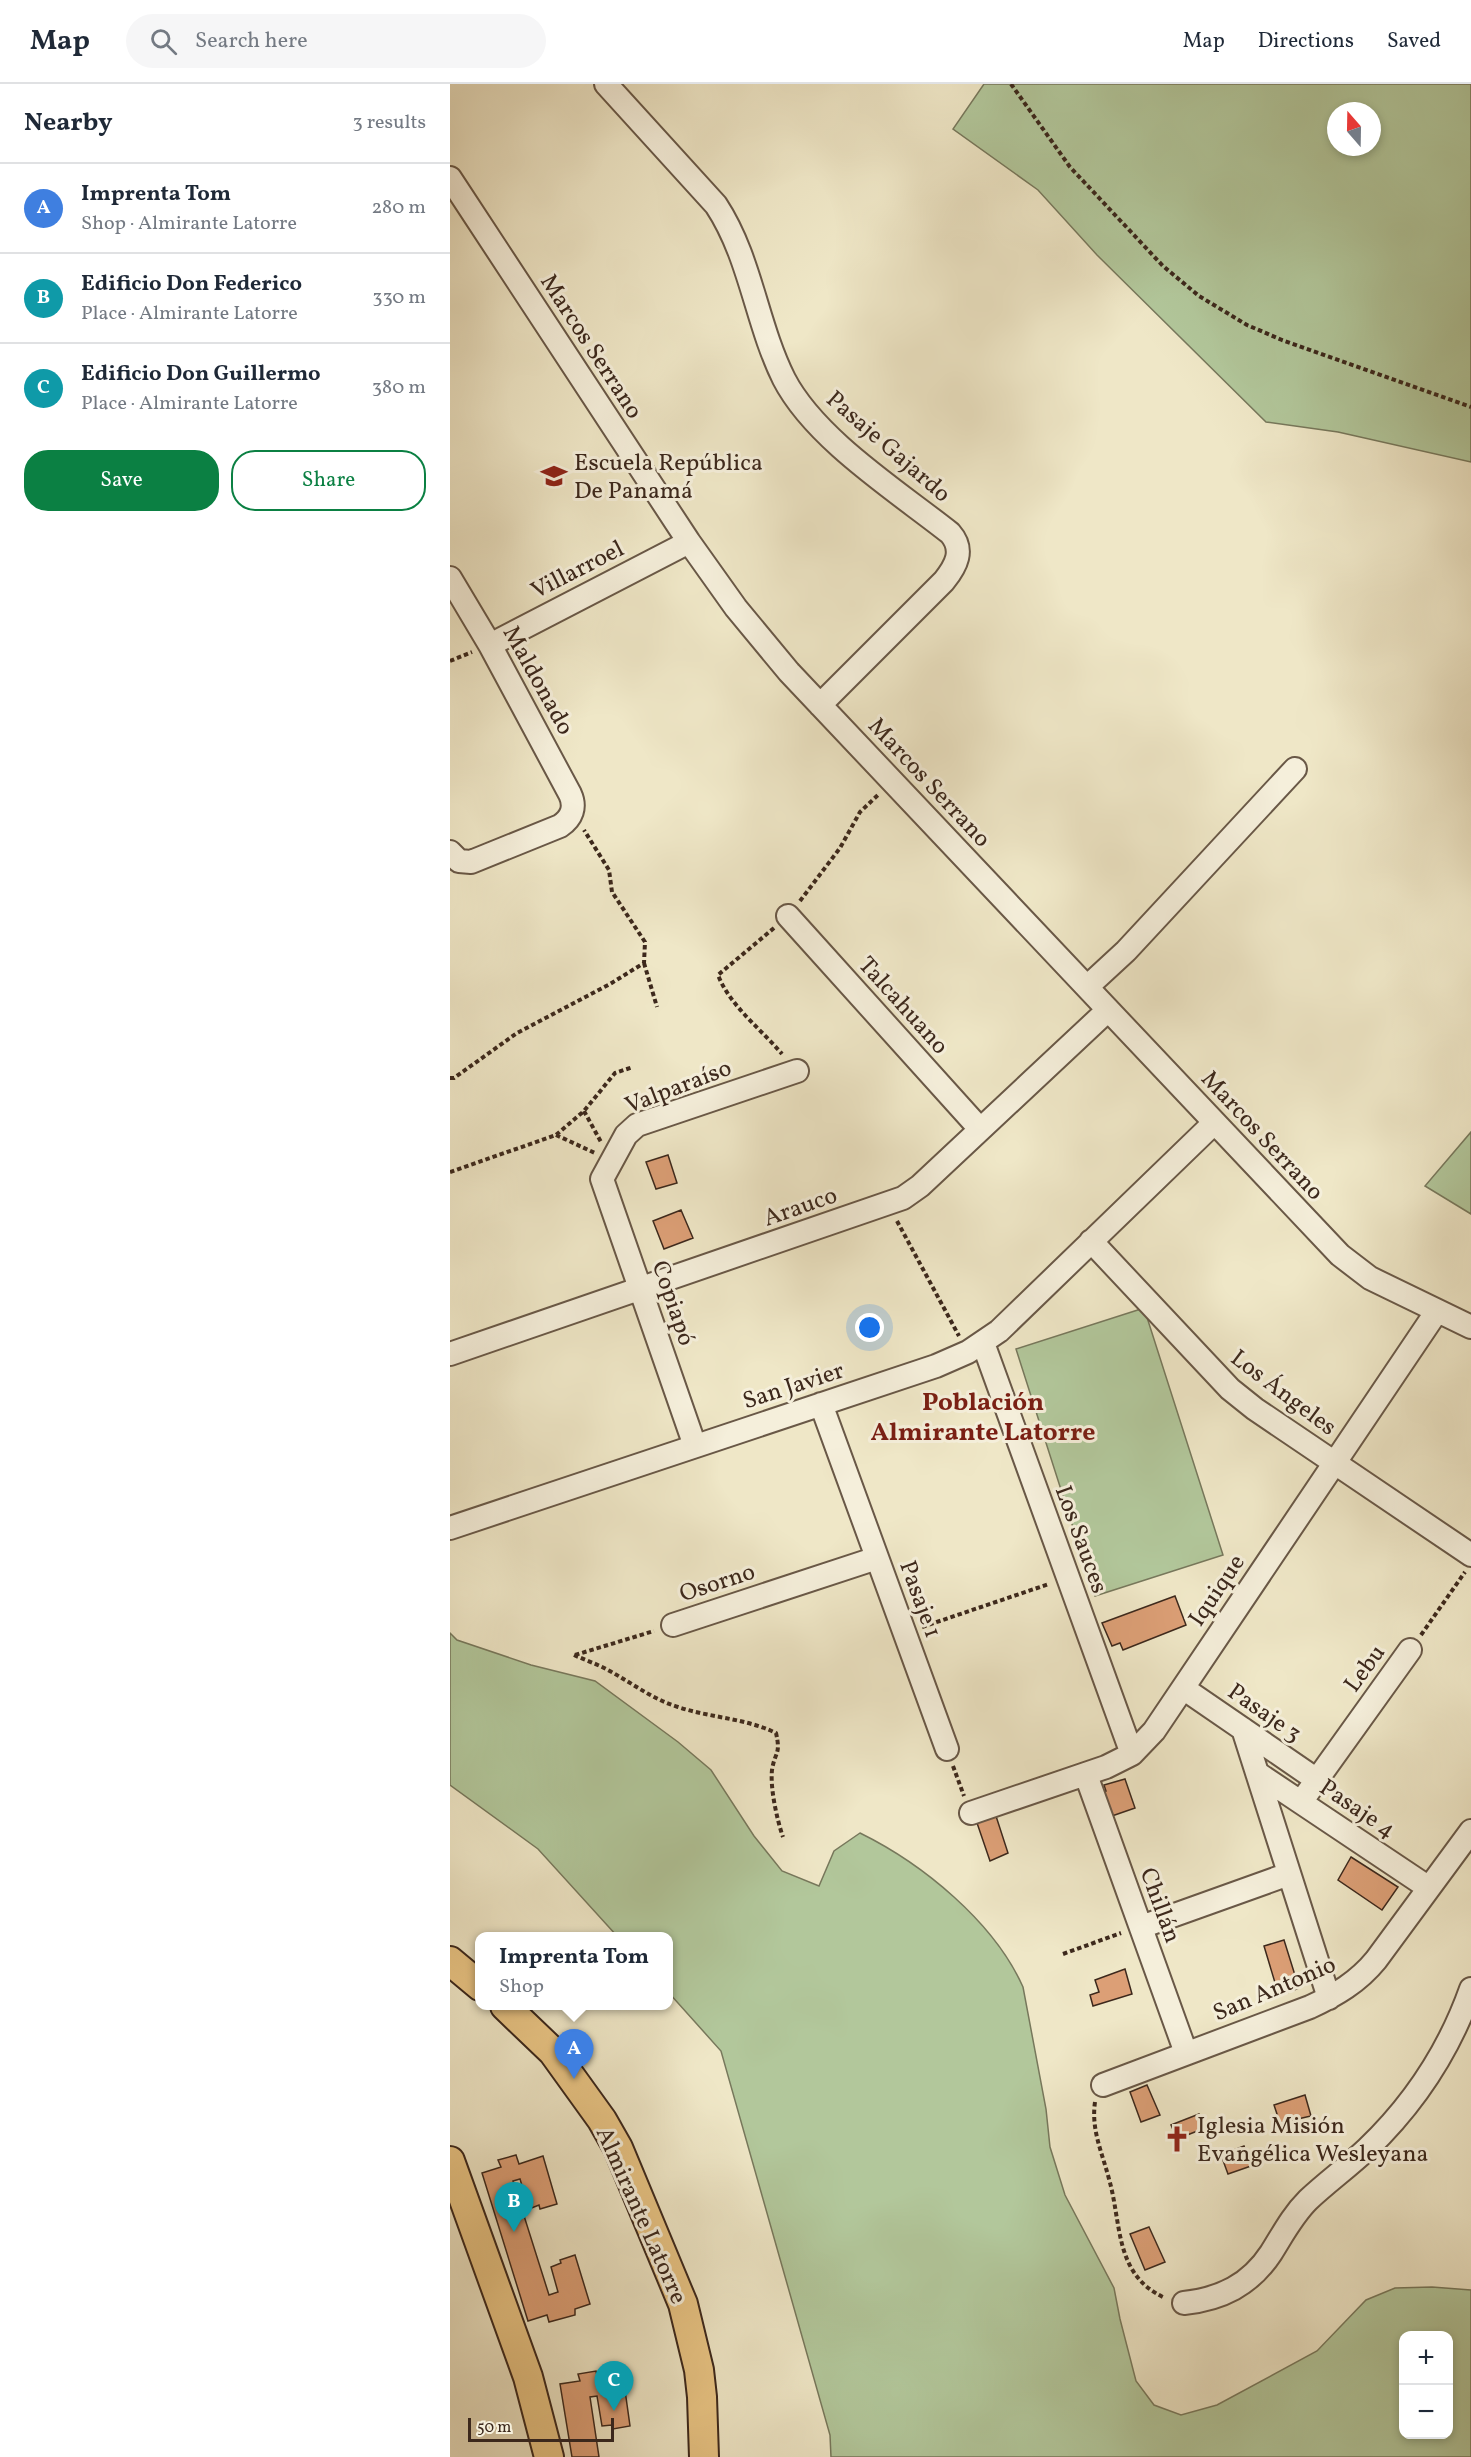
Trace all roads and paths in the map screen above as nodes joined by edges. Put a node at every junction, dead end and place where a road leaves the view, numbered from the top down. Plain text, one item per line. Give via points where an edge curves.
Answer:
1 (606, 84) edge
2 (1011, 84) edge
3 (450, 178) edge
4 (1471, 407) edge
5 (689, 542) junction
6 (450, 578) edge
7 (490, 645) junction
8 (820, 705) junction
9 (1295, 769) dead end
10 (572, 812) junction
11 (457, 857) edge
12 (788, 916) dead end
13 (644, 963) junction
14 (1087, 987) junction
15 (657, 1007) dead end
16 (1108, 1010) junction
17 (633, 1067) dead end
18 (797, 1071) dead end
19 (450, 1078) edge
20 (584, 1111) junction
21 (1214, 1123) junction
22 (981, 1129) junction
23 (556, 1135) junction
24 (606, 1170) junction
25 (450, 1172) edge
26 (888, 1205) junction
27 (1091, 1241) junction
28 (640, 1289) junction
29 (1437, 1311) junction
30 (1471, 1326) edge
31 (975, 1348) junction
32 (450, 1354) edge
33 (821, 1404) junction
34 (695, 1446) junction
35 (1335, 1463) junction
36 (450, 1528) edge
37 (1471, 1555) edge
38 (877, 1558) junction
39 (1471, 1565) edge
40 (1067, 1578) junction
41 (673, 1625) joint
42 (904, 1633) junction
43 (1410, 1650) joint
44 (1183, 1688) junction
45 (1243, 1729) junction
46 (947, 1749) joint
47 (1132, 1754) junction
48 (1257, 1773) junction
49 (1086, 1774) junction
50 (1317, 1780) junction
51 (1301, 1802) junction
52 (971, 1813) joint
53 (1471, 1831) edge
54 (783, 1837) dead end
55 (1289, 1874) junction
56 (1429, 1888) junction
57 (1141, 1927) junction
58 (1063, 1954) dead end
59 (1471, 1989) edge
60 (1329, 1998) junction
61 (509, 2010) edge
62 (1186, 2053) junction
63 (1103, 2085) joint
64 (450, 2161) edge
65 (1184, 2303) joint
66 (549, 2457) edge
67 (704, 2457) edge

1 - 8 street, Pasaje Gajardo via 726,220 741,253 777,363 808,415 841,447 950,533 958,544 958,559 944,581
2 - 4 path via 1070,167 1163,266 1199,296 1247,325 1282,340
3 - 5 street, Marcos Serrano
5 - 7 street, Villarroel
5 - 8 street, Marcos Serrano via 762,641
6 - 7 street, Maldonado
7 - 10 street, Maldonado via 573,800
8 - 14 street, Marcos Serrano
9 - 14 street via 1126,951
10 - 11 street via 560,826 471,862
10 - 13 path via 609,870 612,892 645,942
12 - 22 street, Talcahuano
13 - 15 path
13 - 19 path via 517,1033
14 - 16 street, Marcos Serrano
16 - 21 street, Marcos Serrano
16 - 22 street, Arauco
17 - 20 path via 615,1073
18 - 24 street, Valparaíso via 637,1125 626,1135
20 - 23 path
20 - 24 path
21 - 27 street, San Javier
21 - 29 street, Marcos Serrano via 1348,1262 1370,1278
22 - 26 street, Arauco via 920,1186
23 - 24 path
23 - 25 path
24 - 28 street, Copiapó
26 - 28 street, Arauco
26 - 31 path
27 - 31 street, San Javier via 999,1330
27 - 35 street, Los Ángeles via 1230,1389
28 - 32 street, Arauco
28 - 34 street, Copiapó
29 - 30 street, Marcos Serrano
29 - 35 street, Iquique
31 - 33 street, San Javier via 936,1366
31 - 40 street, Los Sauces
33 - 34 street, San Javier
33 - 38 street, Pasaje 1
34 - 36 street, San Javier
35 - 37 street, Los Ángeles
35 - 44 street, Iquique
38 - 41 street, Osorno
38 - 42 street, Pasaje 1
39 - 43 path, Lebu
40 - 42 path
40 - 47 street, Los Sauces
41 - 54 path, Osorno via 574,1655 676,1707 777,1732 780,1749 772,1770
42 - 46 street, Pasaje 1
43 - 50 street, Lebu
44 - 45 street, Pasaje 3
44 - 47 street, Iquique via 1154,1731
45 - 48 street
45 - 50 street, Pasaje 3
46 - 52 path
47 - 49 street, Iquique
48 - 51 street, Pasaje 4
48 - 55 street
49 - 52 street, Iquique
49 - 57 street, Chillán
50 - 51 street, Lebu
51 - 56 street, Pasaje 4
53 - 56 street, San Antonio
55 - 57 street
55 - 60 street
56 - 60 street, San Antonio via 1367,1971
57 - 58 path
57 - 62 street, Chillán
59 - 65 street via 1453,2034 1416,2094 1369,2147 1296,2214 1263,2264 1225,2294
60 - 62 street, San Antonio
61 - 67 main road, Almirante Latorre via 563,2065 618,2148 686,2315 700,2379
62 - 63 street, San Antonio
63 - 65 path via 1095,2097 1094,2124 1123,2250 1144,2284 1163,2297
64 - 66 main road via 528,2377

